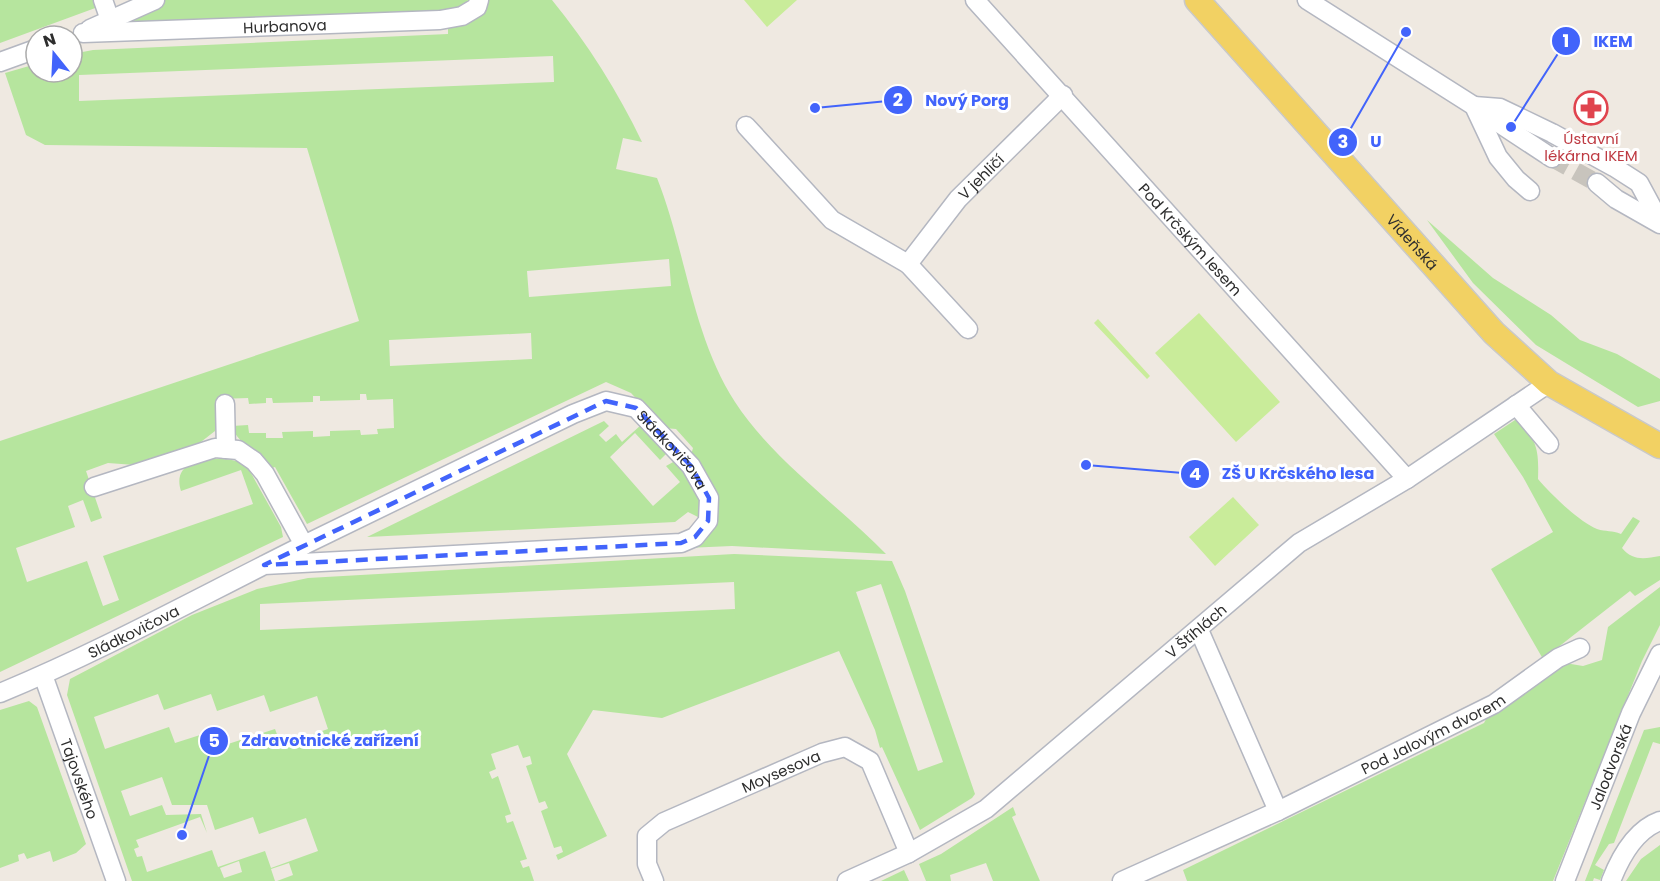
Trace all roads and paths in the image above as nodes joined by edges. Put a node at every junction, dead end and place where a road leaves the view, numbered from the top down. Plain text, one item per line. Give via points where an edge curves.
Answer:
1 (103, 0) edge
2 (155, 0) edge
3 (479, 0) edge
4 (975, 0) edge
5 (1197, 0) edge
6 (1312, 1) edge
7 (110, 20) junction
8 (84, 31) edge
9 (84, 34) edge
10 (24, 53) edge
11 (0, 62) edge
12 (1062, 95) junction
13 (1474, 106) junction
14 (746, 126) dead end
15 (1552, 158) tunnel mouth
16 (1597, 183) tunnel mouth
17 (1530, 191) dead end
18 (1660, 223) edge
19 (908, 264) junction
20 (968, 329) dead end
21 (1549, 383) junction
22 (225, 404) dead end
23 (1516, 405) junction
24 (1549, 444) dead end
25 (1660, 446) edge
26 (225, 449) junction
27 (1407, 479) junction
28 (94, 487) dead end
29 (304, 545) junction
30 (264, 565) junction
31 (1198, 630) junction
32 (1580, 648) dead end
33 (1658, 664) edge
34 (44, 675) junction
35 (0, 693) edge
36 (1278, 811) junction
37 (1660, 822) edge
38 (909, 853) junction
39 (1155, 873) edge
40 (116, 881) edge
41 (654, 881) edge
42 (848, 881) edge
43 (1122, 881) edge
44 (1566, 881) edge
45 (1611, 881) edge

1 - 7 street
2 - 7 street, Hurbanova
3 - 9 street, Hurbanova via 477,7 462,16 440,20
4 - 12 street, Pod Krčským lesem
5 - 21 main road, Vídeňská via 1494,333
6 - 13 street
7 - 8 street, Hurbanova
10 - 11 street
12 - 19 street, V jehličí via 958,199
12 - 27 street, Pod Krčským lesem
13 - 15 street
13 - 17 street via 1498,157
13 - 18 street via 1500,108 1614,167 1639,183
14 - 19 street via 832,220
16 - 18 street via 1616,199
19 - 20 street
21 - 23 street, V Štíhlách
21 - 25 main road, Vídeňská
22 - 26 street
23 - 24 street
23 - 27 street, V Štíhlách
26 - 28 street via 196,453
26 - 29 street via 237,450 260,467
27 - 31 street, V Štíhlách via 1299,543
29 - 30 street, Sládkovičova
29 - 30 street, Sládkovičova via 606,401 636,408 692,466 709,498 708,521 695,537 681,543
30 - 34 street, Sládkovičova
31 - 36 street
31 - 38 street, V Štíhlách via 986,809
32 - 36 street, Pod Jalovým dvorem via 1558,658 1494,704
33 - 44 street, Jalodvorská via 1631,712
34 - 35 street, Sládkovičova
34 - 40 street, Tajovského
36 - 39 street, Pod Jalovým dvorem
37 - 45 street via 1652,824 1625,851
38 - 41 street, Moysesova via 870,761 844,747 664,822 647,836 647,864
38 - 42 street, V Štíhlách
39 - 43 street, Pod Jalovým dvorem

